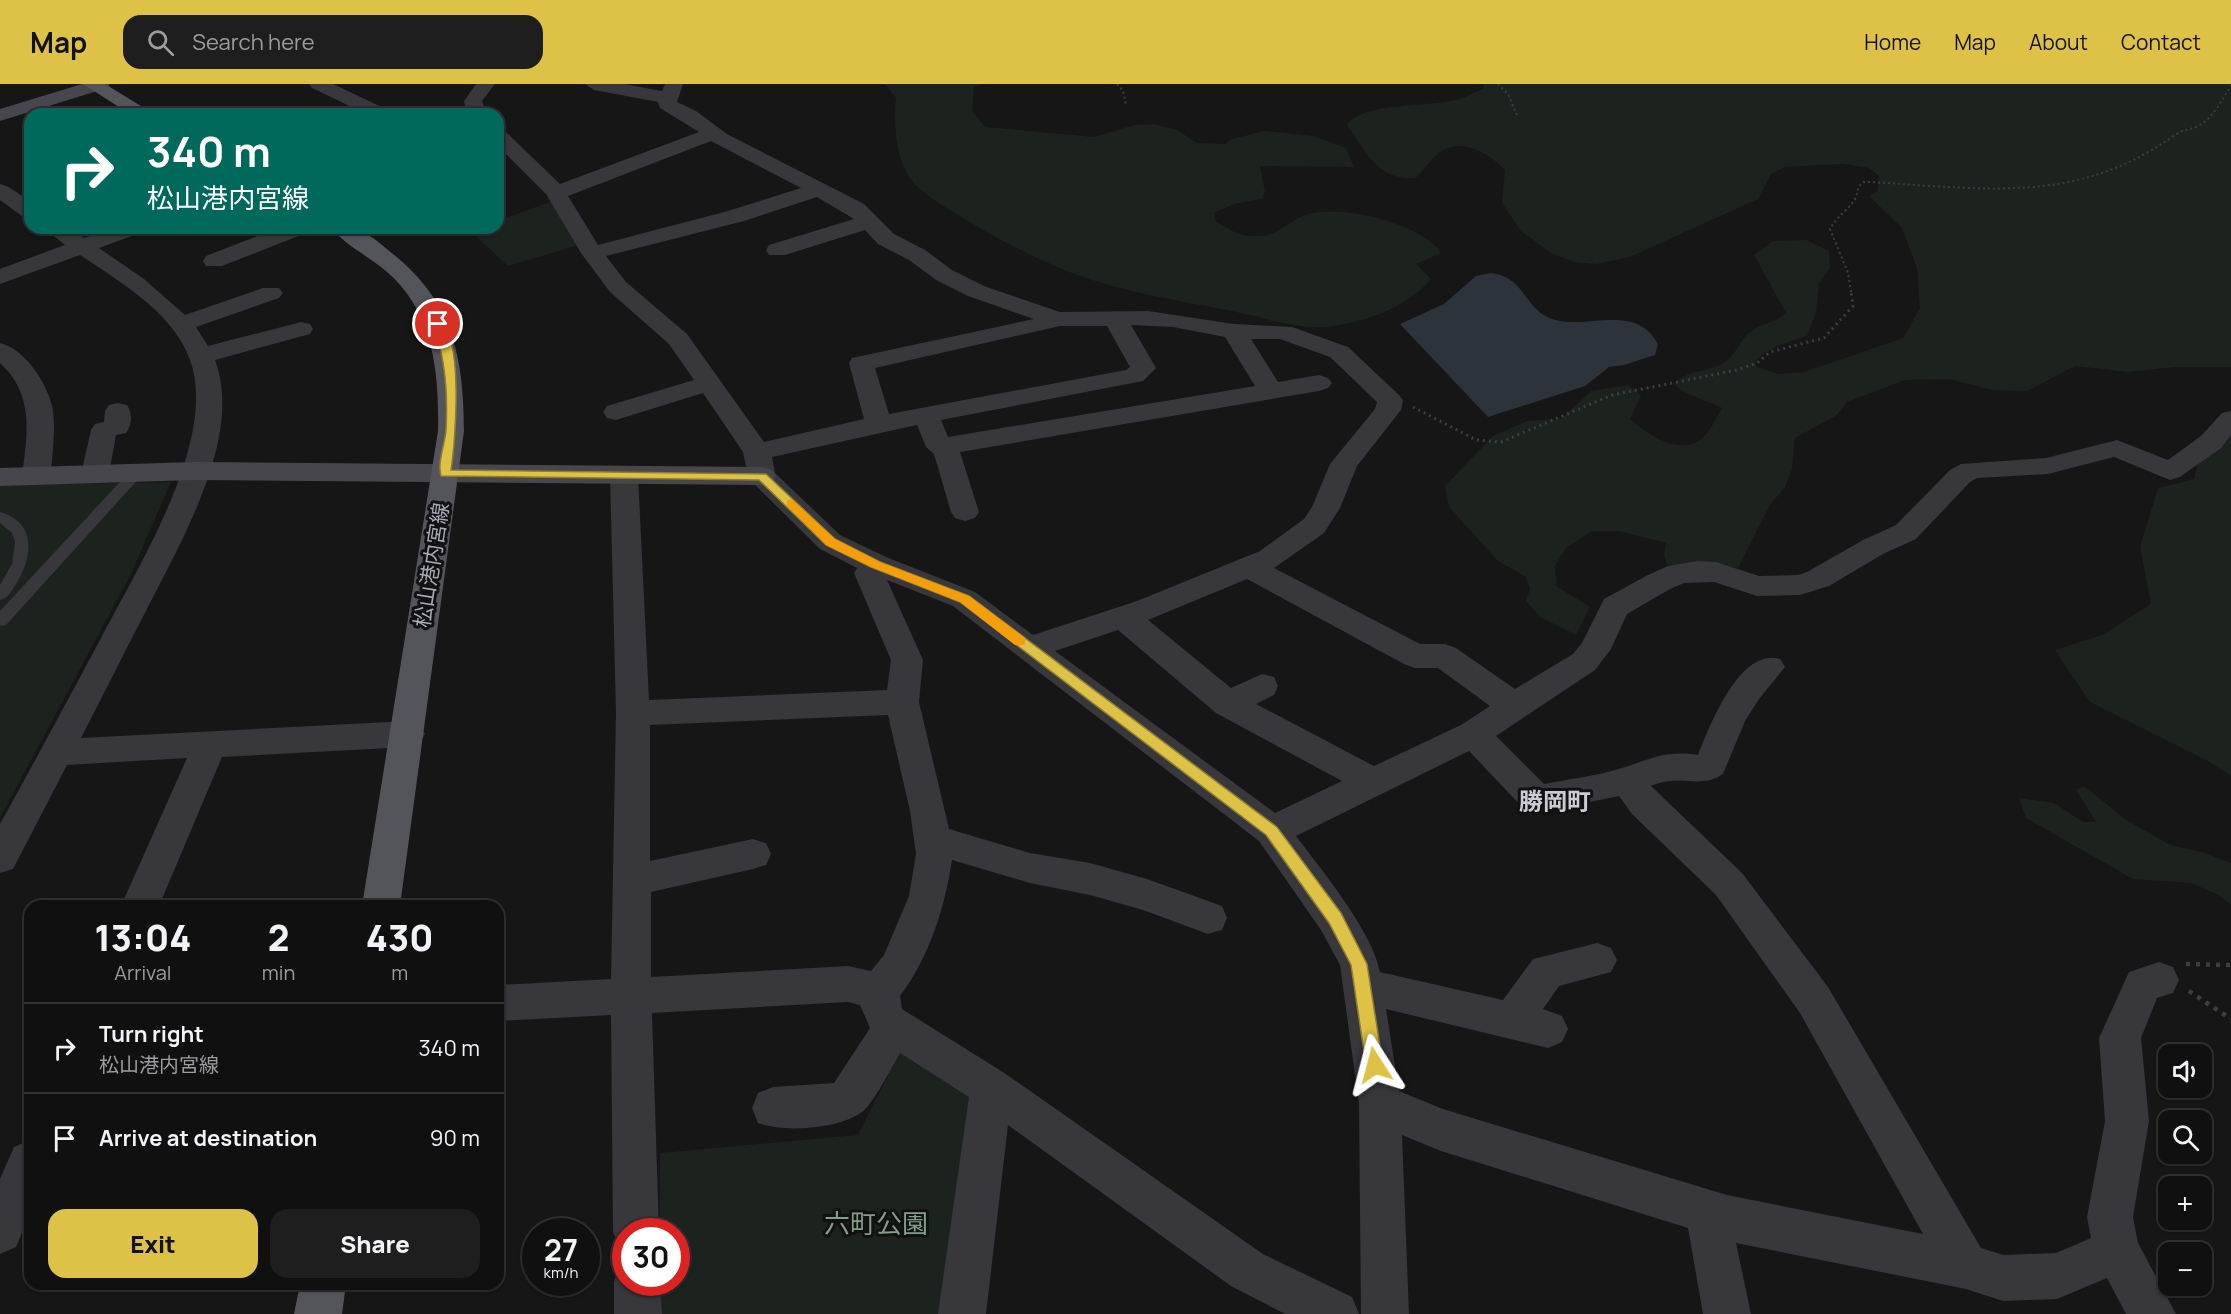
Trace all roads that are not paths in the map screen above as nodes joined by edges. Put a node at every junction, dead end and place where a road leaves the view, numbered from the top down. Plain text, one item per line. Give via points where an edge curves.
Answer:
1 (318, 84) edge
2 (486, 84) edge
3 (594, 84) edge
4 (96, 85) edge
5 (672, 91) edge
6 (396, 102) dead end
7 (134, 108) edge
8 (368, 108) edge
9 (384, 108) edge
10 (475, 108) edge
11 (0, 115) edge
12 (713, 133) junction
13 (504, 148) edge
14 (820, 189) junction
15 (0, 190) edge
16 (557, 193) junction
17 (24, 207) edge
18 (868, 222) junction
19 (63, 234) edge
20 (116, 234) edge
21 (283, 234) edge
22 (353, 234) edge
23 (81, 247) junction
24 (692, 248) dead end
25 (777, 250) dead end
26 (214, 261) dead end
27 (598, 262) junction
28 (0, 277) edge
29 (271, 293) dead end
30 (1115, 318) junction
31 (1058, 319) junction
32 (182, 324) junction
33 (302, 329) dead end
34 (1234, 331) junction
35 (0, 350) edge
36 (201, 356) junction
37 (709, 383) junction
38 (1319, 384) dead end
39 (1271, 391) junction
40 (118, 411) dead end
41 (616, 412) dead end
42 (926, 415) junction
43 (2231, 419) edge
44 (879, 424) junction
45 (945, 446) junction
46 (759, 464) junction
47 (195, 471) junction
48 (137, 472) junction
49 (95, 474) junction
50 (445, 474) junction
51 (624, 475) junction
52 (36, 476) junction
53 (0, 477) edge
54 (965, 512) dead end
55 (0, 517) edge
56 (875, 564) junction
57 (1251, 568) junction
58 (26, 593) junction
59 (1, 594) edge
60 (1124, 617) junction
61 (0, 621) edge
62 (1028, 648) junction
63 (1769, 667) dead end
64 (1262, 686) dead end
65 (902, 702) junction
66 (1228, 704) junction
67 (1514, 706) junction
68 (633, 713) junction
69 (408, 734) junction
70 (1473, 734) junction
71 (211, 743) junction
72 (57, 752) junction
73 (1627, 781) junction
74 (1373, 782) junction
75 (1272, 831) junction
76 (932, 839) junction
77 (753, 854) dead end
78 (0, 858) edge
79 (632, 881) junction
80 (143, 900) edge
81 (382, 900) edge
82 (1208, 918) dead end
83 (1597, 960) dead end
84 (2159, 980) road end
85 (1363, 986) junction
86 (631, 996) junction
87 (504, 1003) edge
88 (887, 1009) junction
89 (991, 1088) junction
90 (1380, 1104) junction
91 (773, 1108) dead end
92 (24, 1176) edge
93 (1707, 1211) junction
94 (636, 1218) edge
95 (0, 1231) edge
96 (2117, 1250) junction
97 (1966, 1266) junction
98 (322, 1290) edge
99 (637, 1296) edge
100 (318, 1314) edge
101 (638, 1314) edge
102 (962, 1314) edge
103 (1335, 1314) edge
104 (1385, 1314) edge
105 (1727, 1314) edge
106 (2152, 1314) edge

1 - 8 street
2 - 10 street via 473,101
3 - 5 street
4 - 7 main road
4 - 11 street
5 - 12 street via 667,104
6 - 9 street
12 - 14 street
12 - 16 street
13 - 16 street
14 - 18 street via 856,209
14 - 27 street
15 - 17 street
16 - 27 street
18 - 25 street
18 - 31 street via 886,239 944,275 976,291
19 - 23 street
20 - 23 street
21 - 26 street
22 - 50 main road, 松山港内宮線 via 405,275 438,324 451,374 451,431
23 - 28 street
23 - 32 street
24 - 27 street
27 - 37 street via 618,287 678,339
29 - 32 street
30 - 31 street
30 - 34 street via 1173,320
30 - 42 street via 1143,368 1134,376
31 - 44 street via 861,363
32 - 36 street
33 - 36 street
34 - 39 street
34 - 57 street via 1282,332 1324,345 1339,352 1390,400 1388,410 1344,464 1314,526
35 - 52 street via 15,363 34,390 43,416
36 - 47 street via 206,368 209,412
37 - 41 street
37 - 46 street
38 - 39 street
39 - 45 street via 1048,441
40 - 49 street via 117,427 104,430
42 - 44 street
42 - 45 street via 939,447
43 - 67 street via 2211,442 2170,471 2117,448 2064,464 1971,470 1960,476 1906,532 1800,585 1757,586 1716,572 1679,573 1615,607 1595,650 1584,662
44 - 46 street
45 - 54 street
46 - 51 street
46 - 56 street via 830,542
47 - 48 street
47 - 50 street
47 - 72 street via 153,567
48 - 49 street
48 - 58 lane
49 - 52 street
50 - 51 street
50 - 69 main road, 松山港内宮線
51 - 68 street
52 - 53 street
55 - 59 lane via 19,530 24,542 17,574
56 - 62 street via 964,599
56 - 65 street via 869,573 907,660
57 - 60 street
57 - 67 street via 1415,656 1445,656
58 - 59 lane
58 - 61 lane
60 - 62 street
60 - 66 street
62 - 75 street
63 - 73 street via 1747,690 1729,718 1711,764 1704,769 1677,765 1655,769
64 - 66 street
65 - 68 street
65 - 76 street
66 - 74 street
67 - 70 street
68 - 79 street
69 - 71 street
69 - 81 main road, 松山港内宮線
70 - 73 street via 1537,799
70 - 74 street
71 - 72 street
71 - 80 street
72 - 78 street
73 - 97 street via 1645,804 1729,884 1814,1000
74 - 75 street
75 - 85 street via 1335,918 1359,964
76 - 82 street via 1030,868 1147,895
76 - 88 street via 934,854 928,896 899,966
77 - 79 street
79 - 86 street
83 - 85 street via 1547,971 1530,1025
84 - 96 street via 2143,985 2120,1038 2127,1121 2110,1217
85 - 90 street
86 - 87 street
86 - 88 street via 848,984
86 - 94 street
88 - 89 street
88 - 91 street via 849,1097 834,1104
89 - 102 street
89 - 103 street via 1247,1270
90 - 93 street via 1441,1130
90 - 104 street
92 - 95 street
93 - 97 street
93 - 105 street
96 - 97 street via 2057,1276 2003,1278
96 - 106 street
98 - 100 main road
99 - 101 street

